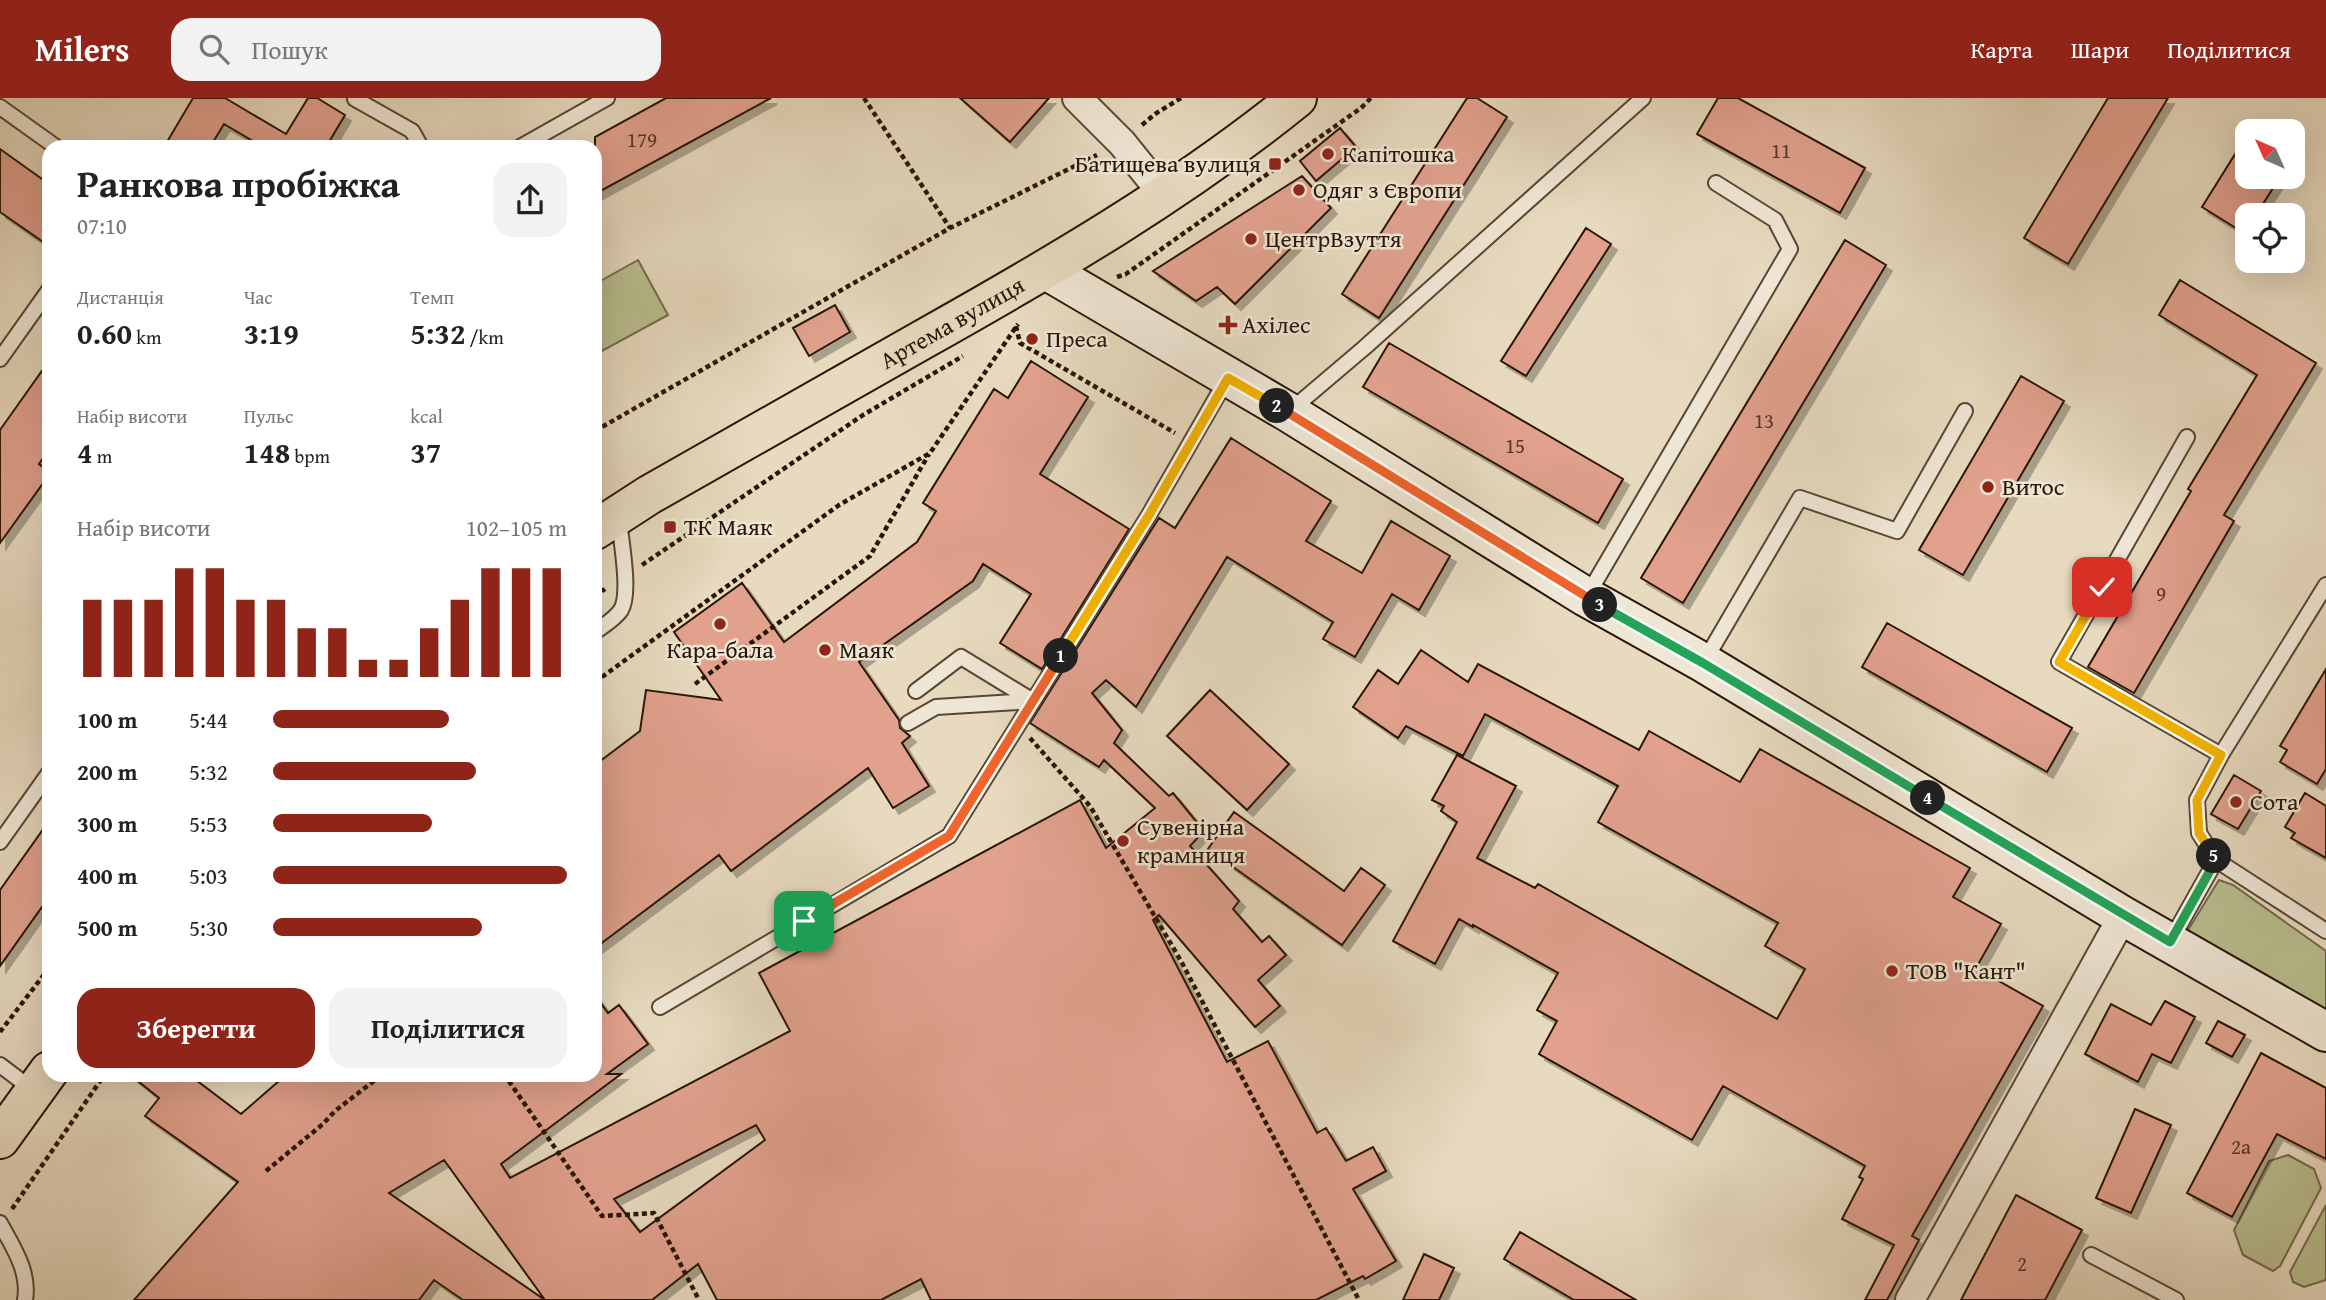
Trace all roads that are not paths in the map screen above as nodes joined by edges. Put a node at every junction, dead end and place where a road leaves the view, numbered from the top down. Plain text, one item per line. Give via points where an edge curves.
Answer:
1 (607, 98) edge
2 (1077, 98) edge
3 (1297, 98) edge
4 (1643, 98) edge
5 (355, 99) edge
6 (0, 107) edge
7 (46, 140) edge
8 (417, 140) edge
9 (532, 140) edge
10 (1716, 183) dead end
11 (1164, 194) junction
12 (1046, 270) junction
13 (42, 300) edge
14 (0, 359) edge
15 (1228, 378) junction
16 (1965, 411) dead end
17 (1288, 412) junction
18 (2187, 438) dead end
19 (607, 523) edge
20 (2326, 585) edge
21 (1586, 597) junction
22 (602, 627) edge
23 (1703, 663) junction
24 (916, 691) dead end
25 (1033, 701) junction
26 (908, 723) dead end
27 (2221, 755) junction
28 (42, 783) edge
29 (0, 842) edge
30 (2216, 860) junction
31 (2123, 916) junction
32 (2326, 931) edge
33 (2170, 942) junction
34 (660, 1007) dead end
35 (2326, 1032) edge
36 (0, 1065) edge
37 (42, 1081) edge
38 (0, 1139) edge
39 (1, 1224) edge
40 (2091, 1255) dead end
41 (25, 1300) edge
42 (1910, 1300) edge
43 (2176, 1300) edge

1 - 9 lane
2 - 11 street
3 - 11 main road, Артема вулиця
4 - 17 lane
5 - 8 lane via 412,131
6 - 7 lane
10 - 21 lane via 1775,220 1790,248
11 - 12 main road, Артема вулиця
12 - 15 street
12 - 19 main road, Артема вулиця
13 - 14 lane
15 - 17 street
15 - 25 lane
16 - 23 lane via 1897,531 1800,498
17 - 21 street
18 - 27 lane via 2059,662
19 - 22 lane via 625,593 622,607
20 - 27 lane
21 - 23 street
23 - 31 street
24 - 25 lane via 961,657
25 - 26 lane via 936,707
25 - 34 lane via 949,836
27 - 30 lane via 2197,800 2199,833
28 - 29 lane
30 - 32 lane
30 - 33 lane
31 - 33 street
31 - 42 street
33 - 35 street
36 - 37 lane
37 - 38 main road
39 - 41 lane via 28,1286
40 - 43 lane

